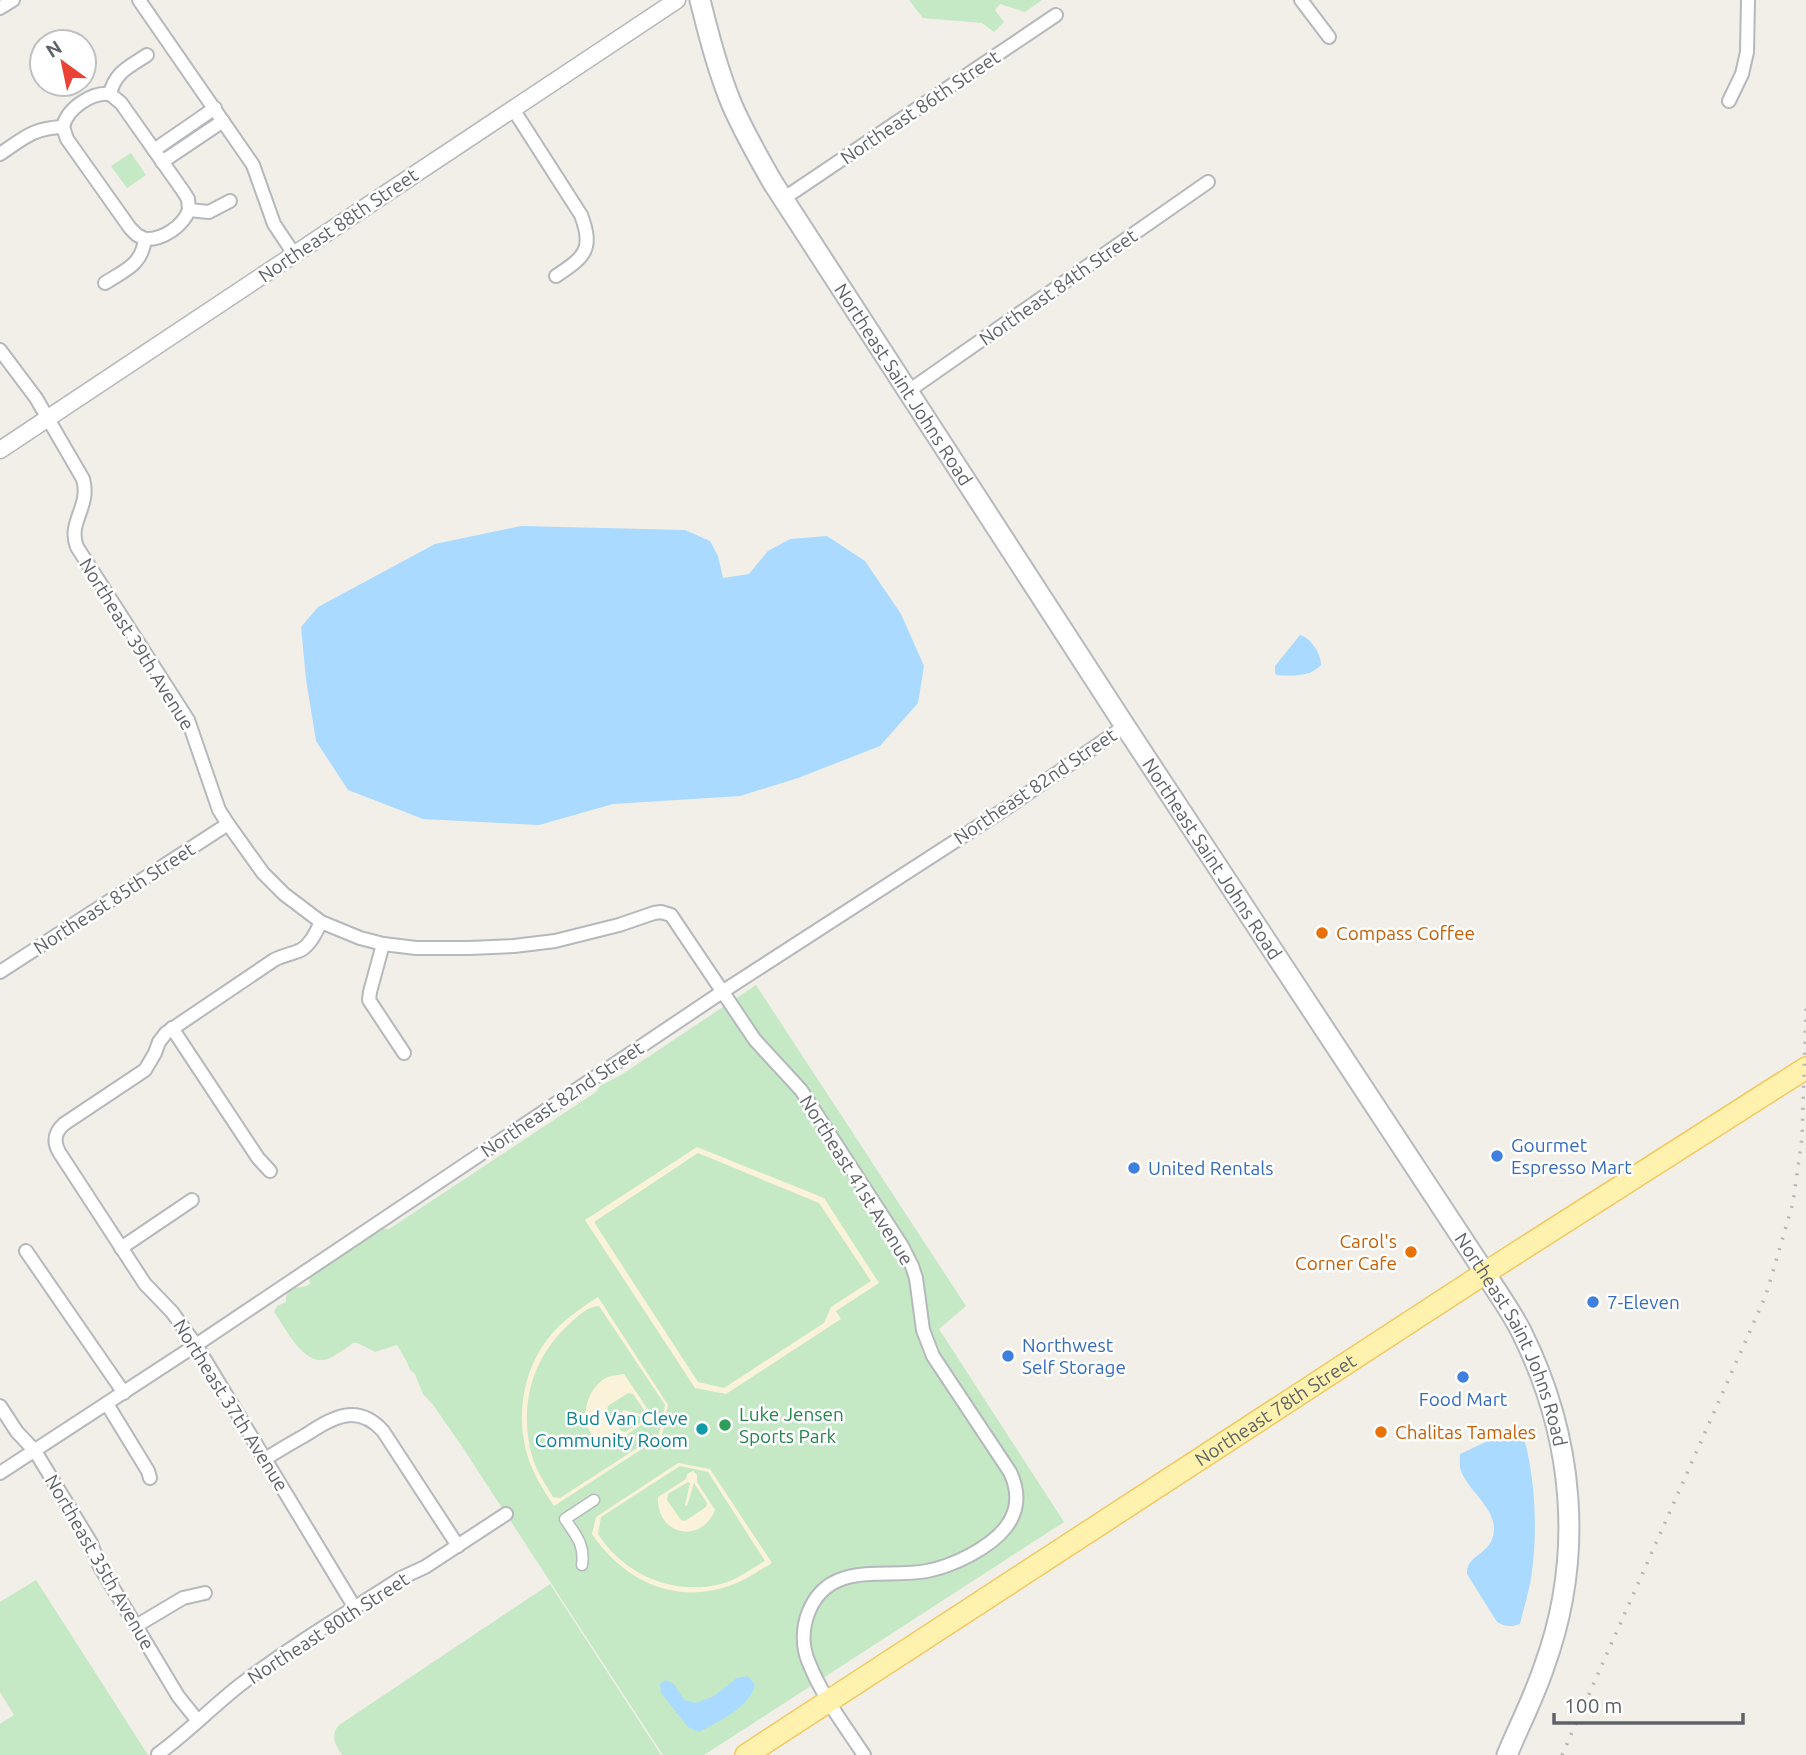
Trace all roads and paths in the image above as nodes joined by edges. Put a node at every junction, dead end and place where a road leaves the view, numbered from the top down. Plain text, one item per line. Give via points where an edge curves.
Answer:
1 (13, 0) edge
2 (139, 0) edge
3 (677, 0) edge
4 (700, 0) edge
5 (1301, 0) edge
6 (1748, 0) edge
7 (0, 8) edge
8 (1056, 15) dead end
9 (1329, 37) dead end
10 (147, 55) dead end
11 (110, 94) junction
12 (1729, 101) dead end
13 (215, 108) junction
14 (513, 109) junction
15 (223, 121) junction
16 (63, 127) junction
17 (154, 149) junction
18 (0, 154) edge
19 (162, 162) junction
20 (1208, 182) dead end
21 (783, 199) junction
22 (230, 201) dead end
23 (189, 210) junction
24 (145, 239) junction
25 (294, 254) junction
26 (556, 276) dead end
27 (105, 283) dead end
28 (0, 350) edge
29 (907, 392) junction
30 (47, 418) junction
31 (0, 450) edge
32 (1125, 726) junction
33 (228, 824) junction
34 (667, 913) joint
35 (321, 922) junction
36 (383, 944) junction
37 (0, 972) edge
38 (722, 992) junction
39 (172, 1028) junction
40 (404, 1053) dead end
41 (1806, 1069) edge
42 (270, 1171) dead end
43 (192, 1200) dead end
44 (121, 1248) junction
45 (26, 1251) dead end
46 (1485, 1272) junction
47 (196, 1345) junction
48 (124, 1393) junction
49 (107, 1404) junction
50 (0, 1406) edge
51 (35, 1451) junction
52 (265, 1459) junction
53 (0, 1473) edge
54 (149, 1478) dead end
55 (594, 1500) dead end
56 (506, 1514) dead end
57 (458, 1546) junction
58 (582, 1565) dead end
59 (205, 1593) dead end
60 (355, 1608) junction
61 (136, 1626) junction
62 (829, 1700) junction
63 (198, 1721) junction
64 (158, 1754) edge
65 (746, 1755) edge
66 (864, 1755) edge
67 (1507, 1755) edge

1 - 7 street
2 - 13 street
3 - 14 street, Northeast 88th Street
4 - 21 main road, Northeast Saint Johns Road via 732,105
5 - 9 street
6 - 12 street via 1747,52
8 - 21 street, Northeast 86th Street
10 - 11 street via 116,77
11 - 16 street via 94,96 74,109
11 - 17 street
13 - 15 street
13 - 17 street
14 - 25 street, Northeast 88th Street
14 - 26 street via 586,228 588,242 581,256
15 - 19 street
15 - 25 street via 253,165 274,224
16 - 18 street via 36,131
16 - 24 street via 130,228
17 - 19 street
19 - 23 street via 185,195
20 - 29 street, Northeast 84th Street
21 - 29 main road, Northeast Saint Johns Road
22 - 23 street via 209,212
23 - 24 street via 172,230
24 - 27 street via 139,260
25 - 30 street, Northeast 88th Street
28 - 30 street, Northeast 39th Avenue
29 - 32 main road, Northeast Saint Johns Road
30 - 31 street, Northeast 88th Street
30 - 33 street, Northeast 39th Avenue via 85,486 74,535 77,547 188,720
32 - 38 street, Northeast 82nd Street
32 - 46 main road, Northeast Saint Johns Road
33 - 35 street, Northeast 39th Avenue via 263,873
33 - 37 street, Northeast 85th Street
34 - 36 street, Northeast 39th Avenue via 527,945 433,948
34 - 38 street, Northeast 41st Avenue
35 - 36 street, Northeast 39th Avenue
35 - 39 street via 304,948 281,956
36 - 40 street via 369,1000
38 - 47 street, Northeast 82nd Street
38 - 62 street, Northeast 41st Avenue via 755,1040 801,1090 902,1246 916,1278 923,1330 933,1356 1016,1486 1011,1520 972,1553 929,1571 850,1576 821,1593 807,1614 803,1638 809,1663
39 - 42 street
39 - 44 street, Northeast 37th Avenue via 162,1037 145,1070 64,1124 55,1138 57,1149
41 - 46 main road, Northeast 78th Street
43 - 44 street
44 - 47 street, Northeast 37th Avenue via 148,1289
45 - 48 street
46 - 62 main road, Northeast 78th Street
46 - 67 main road, Northeast Saint Johns Road via 1521,1331 1540,1375 1563,1450 1568,1489 1566,1575 1557,1620 1545,1666
47 - 48 street, Northeast 82nd Street
47 - 52 street, Northeast 37th Avenue
48 - 49 street, Northeast 82nd Street
49 - 51 street, Northeast 82nd Street
49 - 54 street
50 - 51 street, Northeast 35th Avenue
51 - 53 street, Northeast 82nd Street
51 - 61 street, Northeast 35th Avenue
52 - 57 street via 335,1418 362,1416 383,1432
52 - 60 street, Northeast 37th Avenue
55 - 58 street via 565,1519 582,1545
56 - 57 street, Northeast 80th Street
57 - 60 street, Northeast 80th Street
59 - 61 street via 183,1598
60 - 63 street, Northeast 80th Street via 242,1683
61 - 63 street, Northeast 35th Avenue
62 - 65 main road, Northeast 78th Street
62 - 66 street
63 - 64 street, Northeast 80th Street

